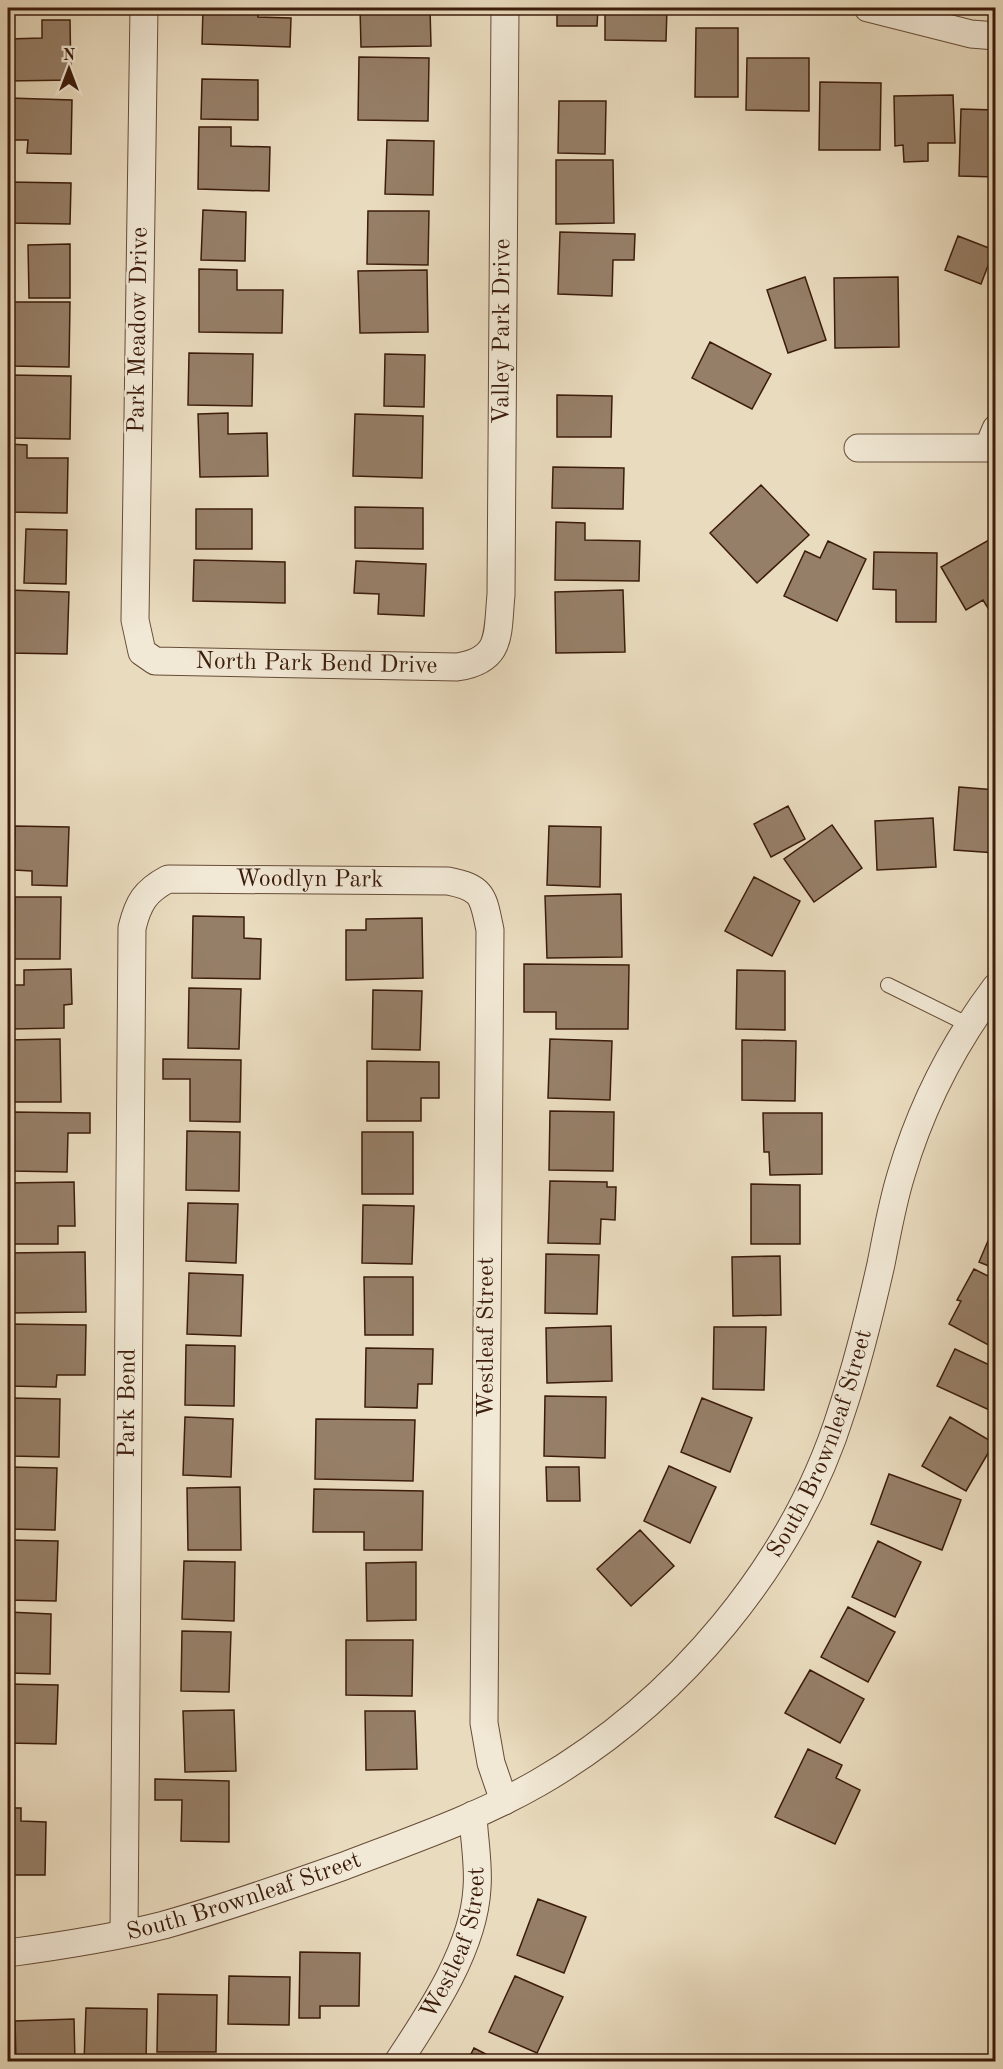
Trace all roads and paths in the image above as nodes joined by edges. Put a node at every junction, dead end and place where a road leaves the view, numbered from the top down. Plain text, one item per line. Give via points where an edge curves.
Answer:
1 (144, 8) edge
2 (505, 8) edge
3 (868, 8) edge
4 (996, 36) edge
5 (996, 429) edge
6 (858, 448) dead end
7 (142, 652) joint
8 (491, 654) joint
9 (158, 884) joint
10 (462, 884) joint
11 (888, 985) dead end
12 (996, 987) edge
13 (969, 1025) junction
14 (504, 1801) junction
15 (473, 1815) junction
16 (124, 1933) junction
17 (8, 1953) edge
18 (398, 2061) edge

1 - 7 street, Park Meadow Drive via 135,620
2 - 8 street, Valley Park Drive via 501,595
3 - 4 street via 971,34
5 - 6 street via 988,448
7 - 8 street, North Park Bend Drive via 155,661 457,667 475,664
9 - 10 street, Woodlyn Park via 184,878
9 - 16 street, Park Bend via 137,906 132,928
10 - 14 street, Westleaf Street via 477,890 483,898 490,930 483,1723
11 - 13 lane
12 - 13 street, South Brownleaf Street
13 - 14 street, South Brownleaf Street via 944,1066 919,1121 900,1177 866,1329 842,1411 798,1517 761,1574 697,1656 658,1696 597,1746
14 - 15 street, South Brownleaf Street
15 - 16 street, South Brownleaf Street via 301,1881 162,1925
15 - 18 street, Westleaf Street via 478,1887 464,1948 422,2026
16 - 17 street, South Brownleaf Street

